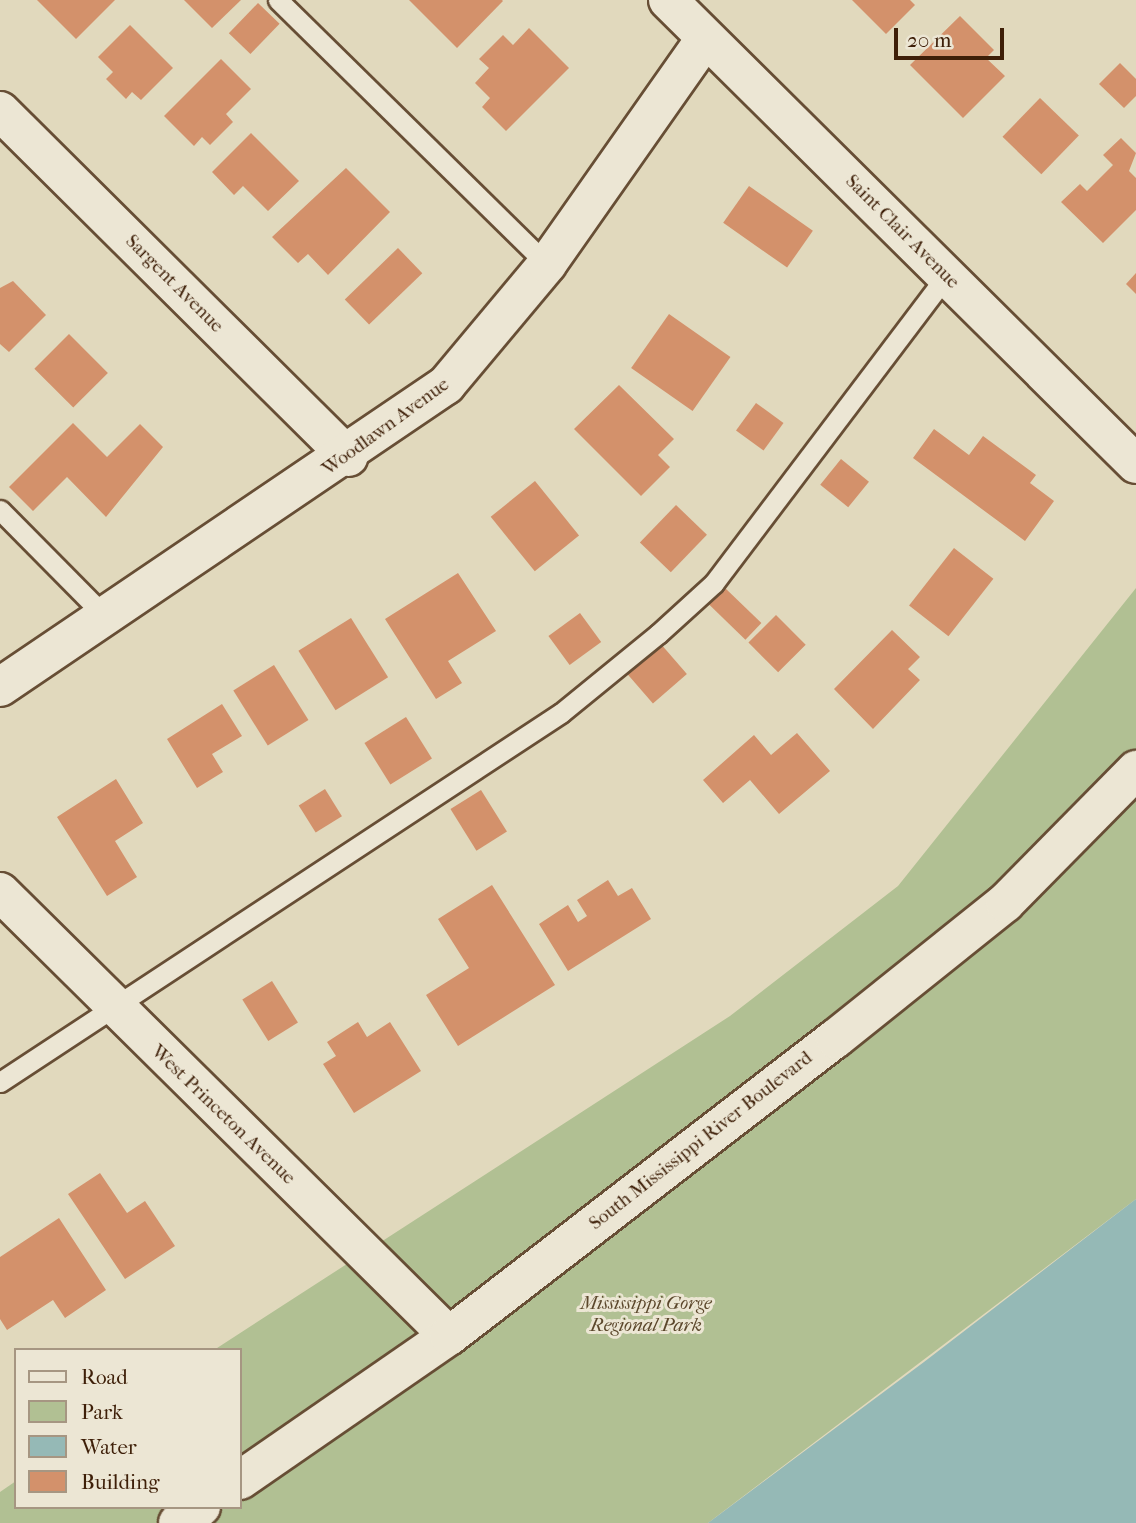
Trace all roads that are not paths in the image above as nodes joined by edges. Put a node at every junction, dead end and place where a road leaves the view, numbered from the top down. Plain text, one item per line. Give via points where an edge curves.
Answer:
1 (278, 0) edge
2 (668, 0) edge
3 (706, 38) junction
4 (0, 111) edge
5 (547, 264) junction
6 (946, 276) junction
7 (348, 457) junction
8 (1136, 464) edge
9 (0, 510) edge
10 (104, 615) junction
11 (0, 687) edge
12 (1136, 770) edge
13 (0, 892) edge
14 (115, 1009) junction
15 (0, 1082) edge
16 (449, 1336) junction
17 (242, 1479) edge
18 (198, 1509) edge
19 (178, 1523) edge

1 - 5 lane
2 - 3 street, Saint Clair Avenue
3 - 5 street, Woodlawn Avenue
3 - 6 street, Saint Clair Avenue
4 - 7 street, Sargent Avenue
5 - 7 street, Woodlawn Avenue via 446,385
6 - 8 street, Saint Clair Avenue
6 - 14 lane via 713,583 658,634 561,713
7 - 10 street, Woodlawn Avenue
9 - 10 lane
10 - 11 street, Woodlawn Avenue
12 - 16 street, South Mississippi River Boulevard via 1064,850 1005,903
13 - 14 street, West Princeton Avenue
14 - 15 lane
14 - 16 street, West Princeton Avenue
16 - 17 street, South Mississippi River Boulevard
18 - 19 street

